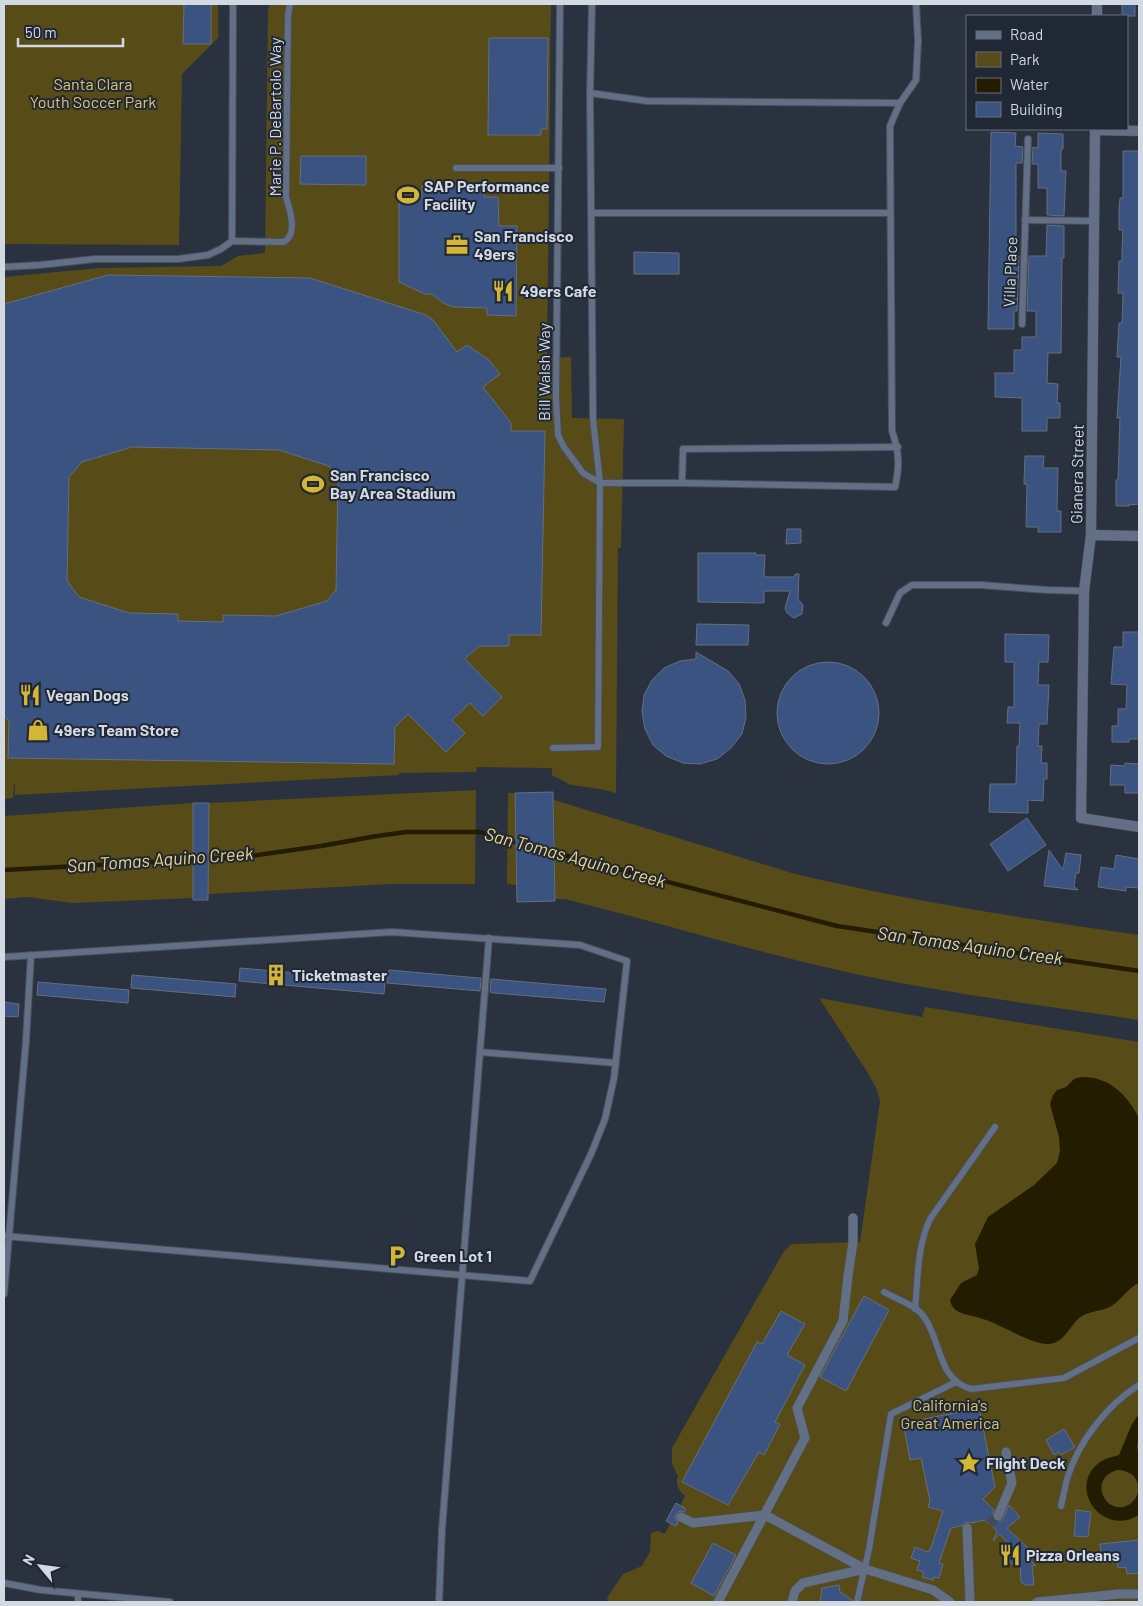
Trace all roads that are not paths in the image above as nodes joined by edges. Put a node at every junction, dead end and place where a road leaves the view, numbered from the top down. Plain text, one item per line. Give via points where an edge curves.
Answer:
1 (233, 4) edge
2 (290, 4) edge
3 (560, 4) edge
4 (592, 4) edge
5 (916, 4) edge
6 (590, 92) junction
7 (900, 103) junction
8 (1095, 130) edge
9 (1028, 140) dead end
10 (456, 168) dead end
11 (560, 168) junction
12 (592, 213) junction
13 (890, 213) junction
14 (1025, 220) junction
15 (1096, 221) junction
16 (232, 241) junction
17 (4, 267) edge
18 (1022, 324) dead end
19 (898, 447) junction
20 (600, 483) junction
21 (682, 483) junction
22 (1091, 535) junction
23 (1139, 536) edge
24 (1084, 591) junction
25 (886, 623) dead end
26 (552, 748) dead end
27 (1139, 827) edge
28 (489, 938) junction
29 (31, 956) junction
30 (4, 957) edge
31 (480, 1052) junction
32 (616, 1063) junction
33 (995, 1126) dead end
34 (853, 1218) dead end
35 (6, 1237) edge
36 (462, 1275) junction
37 (884, 1292) dead end
38 (4, 1294) edge
39 (915, 1309) junction
40 (1139, 1338) edge
41 (956, 1382) junction
42 (1139, 1385) edge
43 (1006, 1452) dead end
44 (1061, 1506) dead end
45 (765, 1515) junction
46 (998, 1516) tunnel mouth
47 (681, 1517) dead end
48 (967, 1528) dead end
49 (865, 1569) junction
50 (4, 1583) edge
51 (78, 1594) junction
52 (1139, 1594) edge
53 (78, 1602) edge
54 (170, 1602) edge
55 (439, 1602) edge
56 (718, 1602) edge
57 (792, 1602) edge
58 (857, 1602) edge
59 (950, 1602) edge
60 (970, 1602) edge
61 (1037, 1602) edge
62 (1133, 1602) edge

1 - 16 lane
2 - 16 lane, Marie P. DeBartolo Way via 286,197 291,234 284,242
3 - 11 lane, Bill Walsh Way
4 - 6 lane
5 - 7 lane via 916,80
6 - 7 lane via 647,102
6 - 12 lane
7 - 13 lane via 890,126
8 - 15 street, Gianera Street
9 - 14 lane, Villa Place
10 - 11 lane
11 - 20 lane, Bill Walsh Way via 558,435 583,473
12 - 13 lane
12 - 20 lane via 593,419
13 - 19 lane via 892,431
14 - 15 lane, Villa Place
14 - 18 lane, Villa Place
15 - 22 street, Gianera Street
16 - 17 lane via 208,255 178,259 95,259
19 - 21 lane via 684,449
19 - 21 lane via 895,487
20 - 21 lane
20 - 26 lane via 598,747
22 - 23 street
22 - 24 street, Gianera Street
24 - 25 lane via 912,585 900,593
24 - 27 street, Gianera Street via 1081,818
28 - 29 lane via 392,932
28 - 31 lane
28 - 32 lane via 580,945 627,962
29 - 30 lane
29 - 35 lane via 26,1041
31 - 32 lane
31 - 36 lane
32 - 36 lane via 599,1136 530,1281
33 - 39 lane via 926,1228
34 - 45 street via 843,1321 797,1408 804,1438
35 - 36 lane
35 - 38 lane
36 - 55 lane
37 - 39 lane
39 - 41 lane via 924,1317 948,1374
40 - 41 lane via 1064,1378 972,1389
41 - 49 lane via 891,1414
42 - 44 lane via 1115,1404 1078,1452 1067,1478
43 - 46 street via 1012,1483
45 - 47 street via 693,1523
45 - 49 street
45 - 56 street
48 - 60 street
49 - 57 street via 804,1583
49 - 58 lane
49 - 59 street via 933,1590
50 - 51 lane
51 - 53 lane
51 - 54 lane
52 - 61 street
52 - 62 street

